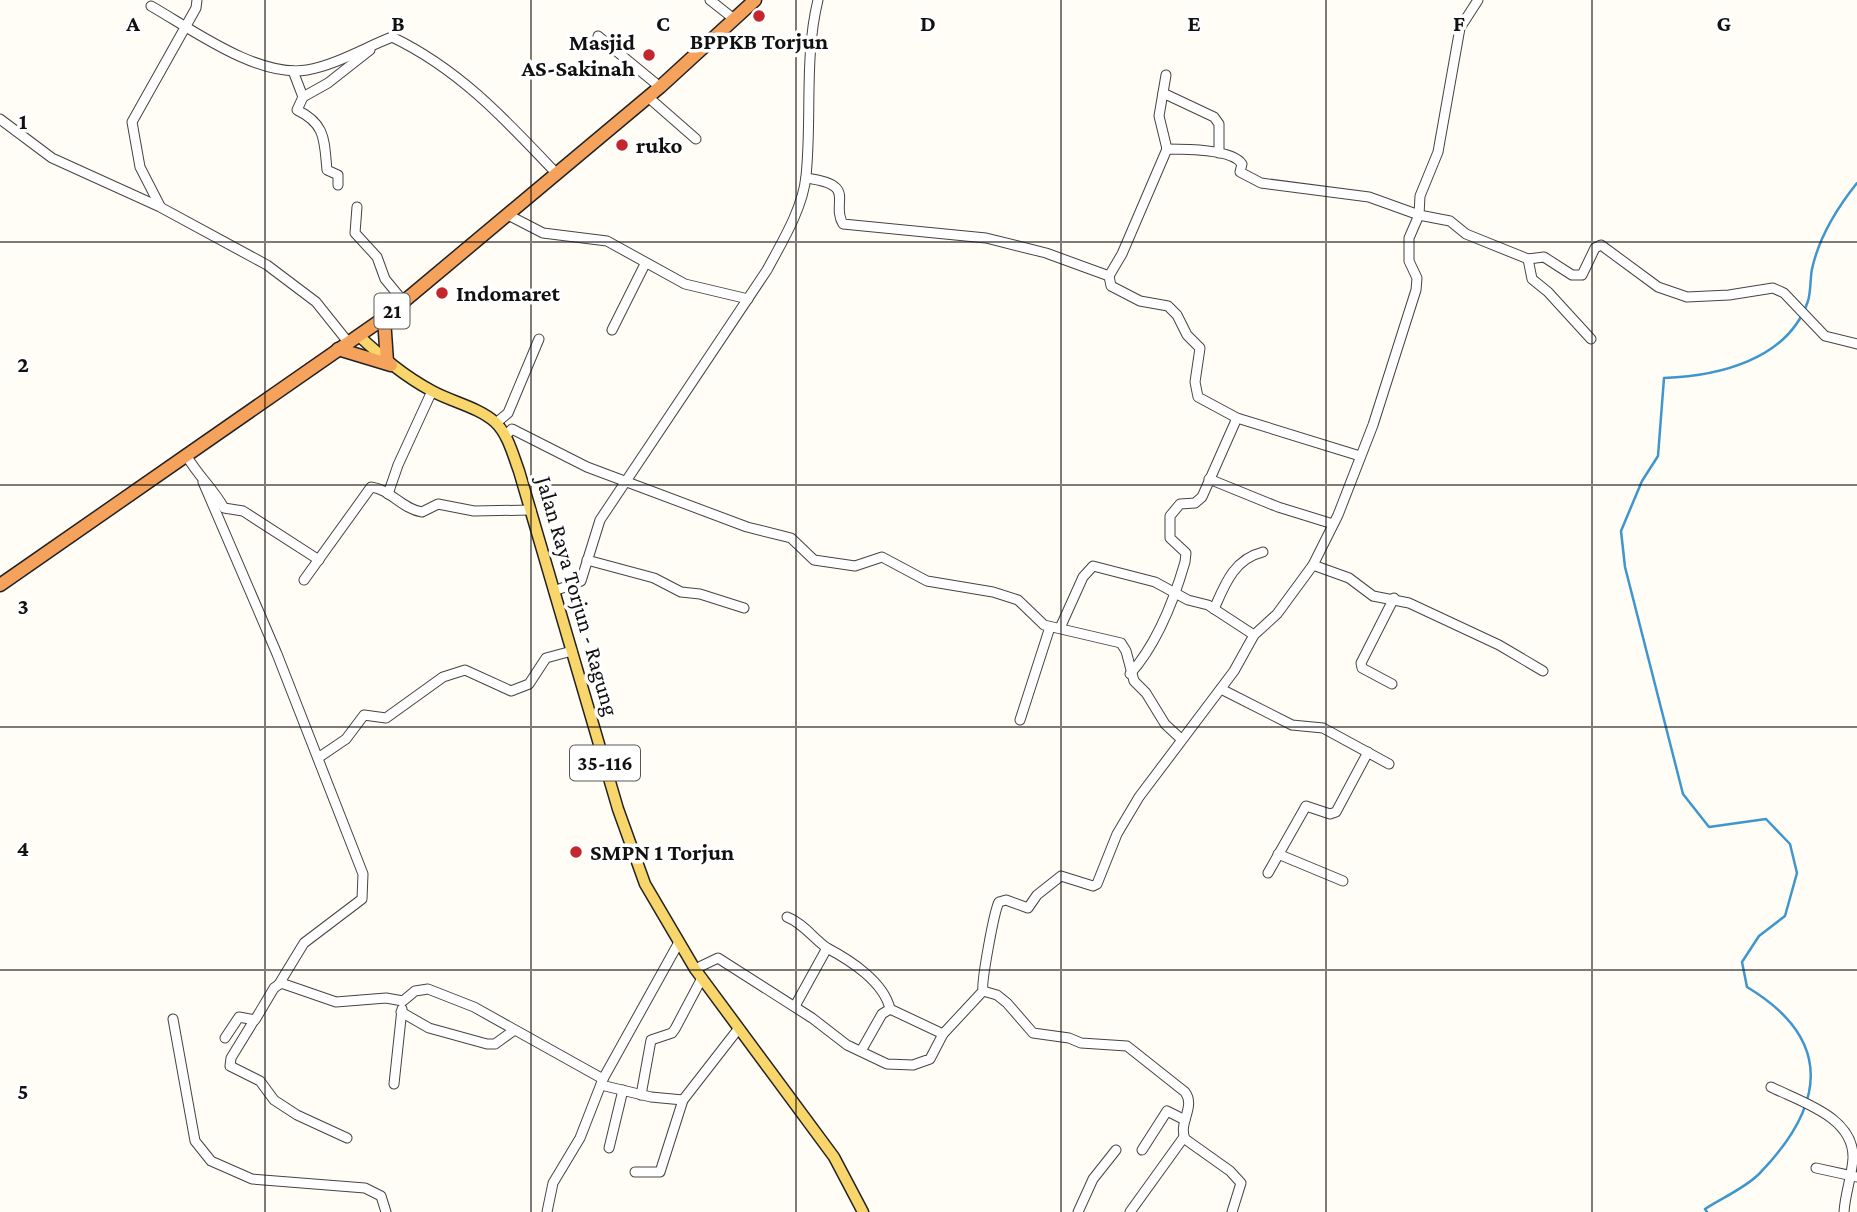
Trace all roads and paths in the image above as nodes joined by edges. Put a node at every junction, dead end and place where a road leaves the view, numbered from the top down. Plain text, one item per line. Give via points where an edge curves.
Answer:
1 (197, 0) edge
2 (710, 0) edge
3 (755, 0) edge
4 (818, 0) edge
5 (1478, 0) edge
6 (151, 6) dead end
7 (734, 19) junction
8 (184, 25) junction
9 (598, 36) dead end
10 (392, 37) junction
11 (293, 71) junction
12 (1166, 75) dead end
13 (660, 87) junction
14 (1163, 93) junction
15 (303, 97) junction
16 (648, 97) junction
17 (0, 119) edge
18 (696, 139) dead end
19 (1167, 149) junction
20 (1219, 153) junction
21 (556, 173) junction
22 (806, 178) junction
23 (338, 185) dead end
24 (160, 207) junction
25 (357, 208) dead end
26 (508, 215) junction
27 (1419, 215) junction
28 (1528, 259) junction
29 (645, 264) junction
30 (1109, 276) junction
31 (748, 299) junction
32 (404, 302) junction
33 (384, 318) junction
34 (612, 330) dead end
35 (539, 339) dead end
36 (1591, 339) dead end
37 (348, 342) junction
38 (1857, 344) edge
39 (389, 364) junction
40 (432, 391) junction
41 (1237, 418) junction
42 (496, 423) junction
43 (505, 436) junction
44 (187, 455) junction
45 (1360, 456) junction
46 (1209, 479) junction
47 (625, 481) junction
48 (203, 482) junction
49 (388, 494) junction
50 (531, 510) junction
51 (1334, 524) junction
52 (1262, 552) dead end
53 (318, 560) junction
54 (587, 560) junction
55 (1312, 565) junction
56 (304, 580) dead end
57 (0, 584) edge
58 (554, 592) junction
59 (1174, 594) junction
60 (1394, 598) junction
61 (744, 608) dead end
62 (1214, 609) junction
63 (1055, 628) junction
64 (1255, 635) junction
65 (572, 651) junction
66 (1543, 671) dead end
67 (1130, 674) junction
68 (1392, 684) dead end
69 (1221, 689) junction
70 (1020, 720) dead end
71 (1181, 739) junction
72 (1368, 752) junction
73 (318, 758) junction
74 (1389, 764) dead end
75 (1278, 854) junction
76 (1268, 873) dead end
77 (1343, 881) dead end
78 (787, 917) dead end
79 (678, 944) junction
80 (827, 948) junction
81 (698, 974) junction
82 (279, 984) junction
83 (983, 990) junction
84 (402, 1006) junction
85 (795, 1006) junction
86 (890, 1009) junction
87 (173, 1019) dead end
88 (253, 1021) junction
89 (740, 1028) junction
90 (513, 1031) junction
91 (943, 1034) junction
92 (225, 1038) dead end
93 (862, 1051) junction
94 (602, 1082) junction
95 (394, 1084) dead end
96 (1771, 1087) dead end
97 (624, 1090) junction
98 (641, 1095) junction
99 (683, 1100) junction
100 (1185, 1120) junction
101 (1184, 1137) junction
102 (346, 1138) dead end
103 (609, 1148) dead end
104 (1116, 1150) dead end
105 (1142, 1150) dead end
106 (1816, 1168) dead end
107 (635, 1172) dead end
108 (1853, 1176) edge
109 (386, 1212) edge
110 (547, 1212) edge
111 (863, 1212) edge
112 (1077, 1212) edge
113 (1130, 1212) edge
114 (1232, 1212) edge
115 (1844, 1212) edge

1 - 8 street
2 - 7 street
3 - 7 highway, 21
4 - 22 street
5 - 27 street via 1460,28 1438,152 1420,196
6 - 8 street
7 - 13 highway, 21
8 - 11 street via 254,63
8 - 24 street via 132,122 141,167
9 - 13 street
10 - 11 street via 310,70
10 - 15 street
10 - 21 street via 461,78
11 - 15 street
12 - 14 street
13 - 16 highway, 21
14 - 19 street via 1159,125
14 - 20 street via 1214,117 1219,124
15 - 23 street via 297,110 314,118 324,140 327,170 338,175
16 - 18 street
16 - 21 highway, 21
17 - 24 street via 30,144 80,172
19 - 20 street
19 - 30 street
20 - 27 street via 1240,159 1240,172 1261,183 1369,197
21 - 26 highway, 21
22 - 30 street via 835,187 842,198 840,219 844,224 986,238
22 - 31 street via 782,242
24 - 37 street via 223,239 303,290
25 - 32 street via 355,233 377,257 385,279
26 - 29 street via 543,233 607,241
26 - 32 highway, 21
27 - 28 street via 1450,222 1466,234
27 - 45 street via 1408,251 1418,282 1391,375
28 - 36 street via 1532,279
28 - 38 street via 1544,257 1580,277 1601,245 1670,292 1700,298 1773,288 1784,293 1825,336
29 - 31 street via 685,284
29 - 34 street
30 - 41 street via 1118,291 1174,311 1200,348 1195,382 1198,397
31 - 47 street
32 - 33 highway, 21
33 - 37 highway, 21
33 - 39 highway
35 - 42 street via 508,413
37 - 39 highway
37 - 39 main road, Jalan Raya Torjun - Ragung / 35-116
37 - 44 highway, 21
39 - 40 main road, Jalan Raya Torjun - Ragung / 35-116
40 - 42 main road, Jalan Raya Torjun - Ragung / 35-116
40 - 49 street
41 - 45 street
41 - 46 street
42 - 43 main road, Jalan Raya Torjun - Ragung / 35-116
43 - 47 street via 512,429
43 - 50 main road, Jalan Raya Torjun - Ragung / 35-116
44 - 48 street
44 - 57 highway, 21
45 - 51 street
46 - 51 street
46 - 59 street via 1198,501 1180,504 1170,516 1170,538 1186,553
47 - 54 street via 600,520
47 - 63 street via 747,527 790,538 814,560 855,566 882,557 927,581 1018,600
48 - 53 street via 214,489 228,510 243,511
48 - 73 street
49 - 50 street via 408,509 422,512 438,504 485,511
49 - 53 street via 373,486 367,489
50 - 58 main road, Jalan Raya Torjun - Ragung / 35-116
51 - 55 street
52 - 62 street via 1244,558
53 - 56 street
54 - 58 street via 582,581
54 - 61 street
55 - 60 street via 1349,578 1366,593
55 - 64 street via 1289,599
58 - 65 main road, Jalan Raya Torjun - Ragung / 35-116
59 - 62 street
59 - 63 street via 1143,577 1093,566
59 - 67 street via 1142,661
60 - 66 street via 1499,645
60 - 68 street via 1361,663 1362,668
62 - 64 street
63 - 67 street via 1121,643
63 - 70 street
64 - 69 street
65 - 73 street via 546,658 529,684 511,691 465,670 443,677 386,718 364,715 346,739
65 - 79 main road, Jalan Raya Torjun - Ragung / 35-116 via 636,863
67 - 71 street
69 - 71 street
69 - 72 street via 1292,725 1323,727
71 - 83 street via 1117,834 1097,884 1060,876 1028,908 999,902 981,981
72 - 74 street
72 - 75 street via 1336,812 1306,806
73 - 82 street via 363,874 362,900 304,943
75 - 76 street
75 - 77 street
78 - 80 street
79 - 81 main road, Jalan Raya Torjun - Ragung / 35-116
79 - 94 street
80 - 85 street
80 - 86 street via 866,975 885,995
81 - 85 street via 718,958
81 - 89 main road, Jalan Raya Torjun - Ragung / 35-116
81 - 98 street via 676,1029 651,1040
82 - 84 street via 336,1002 386,998
82 - 88 street
83 - 91 street
83 - 100 street via 1007,1003 1033,1033 1081,1043 1120,1044 1136,1051 1185,1092 1190,1102
84 - 90 street via 429,1028 487,1044 501,1041
84 - 90 street via 415,991 428,989 474,1007
84 - 95 street
85 - 93 street
86 - 91 street
86 - 93 street via 882,1014
87 - 109 street via 195,1141 211,1161 252,1179 365,1188 381,1196
88 - 92 street via 239,1017
88 - 102 street via 230,1066 260,1081 274,1100 297,1115
89 - 99 street
89 - 111 main road, Jalan Raya Torjun - Ragung / 35-116 via 834,1157
90 - 94 street
91 - 93 street via 930,1059 913,1065 887,1064
94 - 97 street
94 - 110 street via 580,1139 553,1183
96 - 108 street via 1827,1114 1844,1131 1852,1146
97 - 98 street
97 - 103 street
98 - 99 street
99 - 107 street via 660,1172
100 - 101 street
100 - 105 street via 1167,1111
101 - 113 street
101 - 114 street via 1239,1180 1241,1188
104 - 112 street via 1093,1179
106 - 108 street
108 - 115 street

